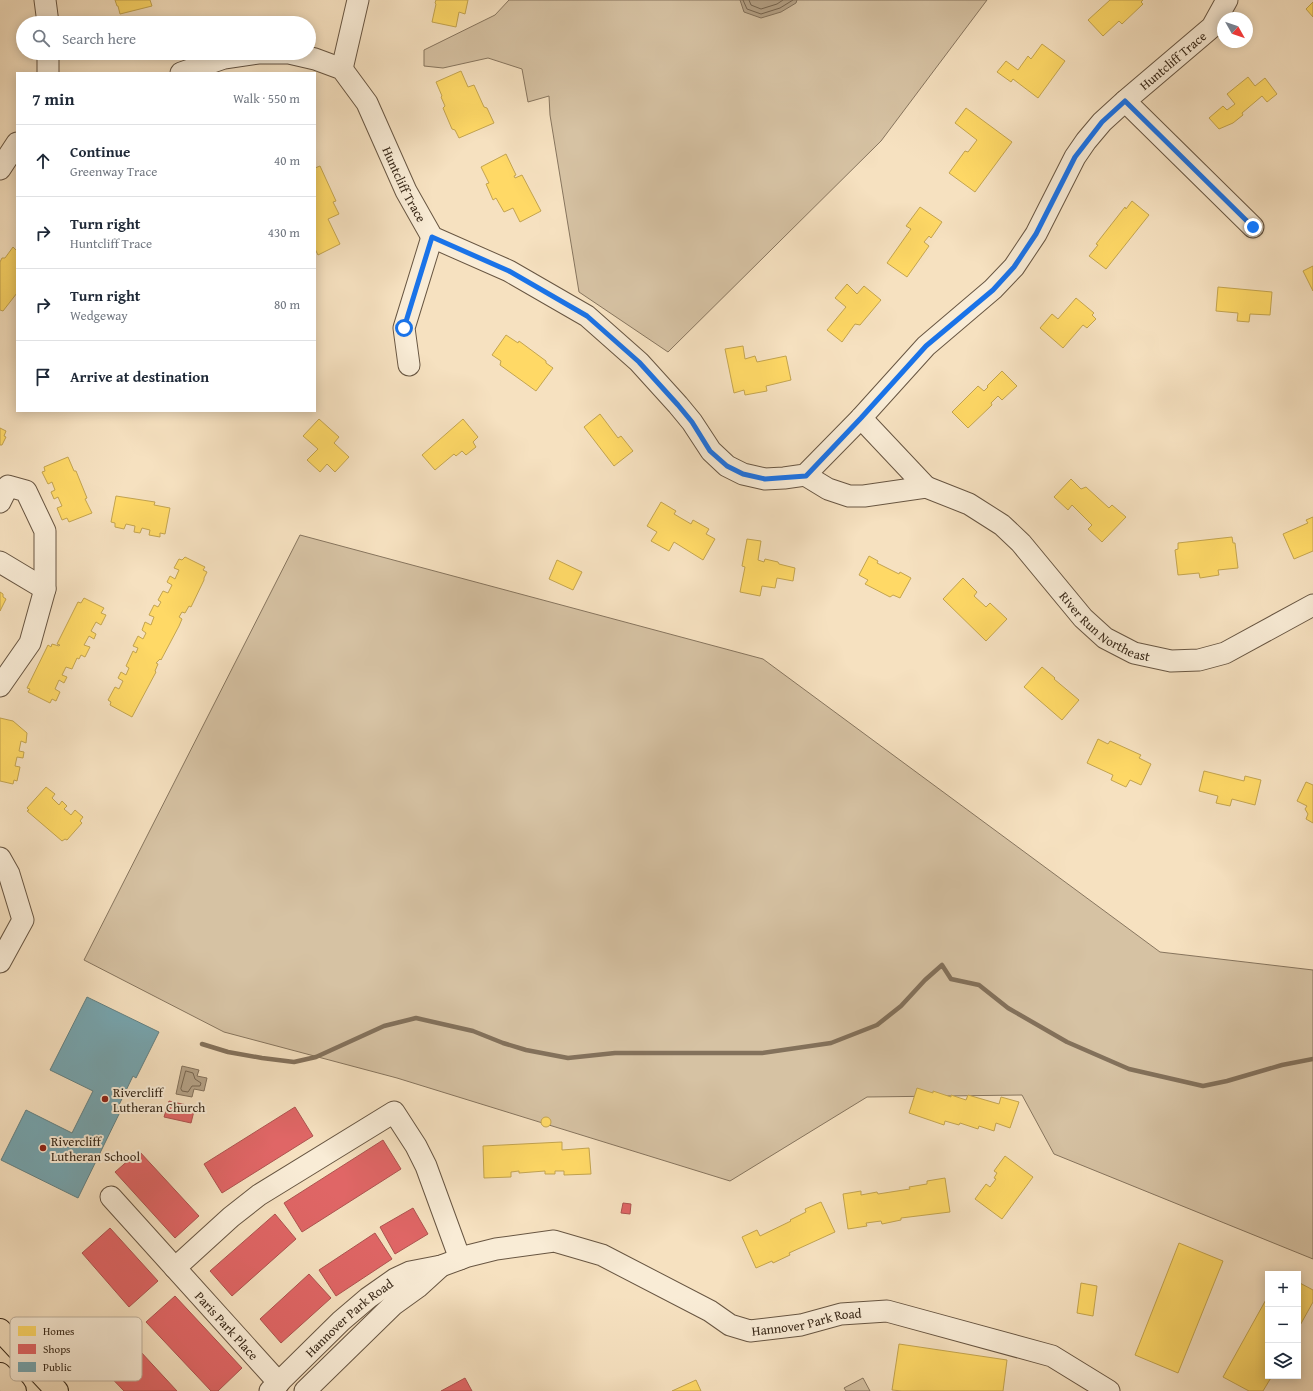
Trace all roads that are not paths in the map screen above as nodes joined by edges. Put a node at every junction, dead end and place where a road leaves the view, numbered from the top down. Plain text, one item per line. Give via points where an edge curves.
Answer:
1 (45, 0) edge
2 (358, 0) edge
3 (1227, 0) edge
4 (47, 16) edge
5 (316, 59) edge
6 (48, 60) edge
7 (218, 60) edge
8 (342, 69) junction
9 (48, 72) edge
10 (183, 72) edge
11 (1125, 101) junction
12 (16, 145) edge
13 (0, 169) edge
14 (1253, 227) dead end
15 (432, 237) junction
16 (409, 365) dead end
17 (861, 418) junction
18 (806, 476) junction
19 (926, 487) junction
20 (0, 502) edge
21 (0, 562) edge
22 (45, 589) junction
23 (1313, 605) edge
24 (0, 686) edge
25 (0, 858) edge
26 (0, 962) edge
27 (111, 1197) dead end
28 (450, 1263) junction
29 (175, 1268) junction
30 (0, 1330) edge
31 (10, 1341) edge
32 (0, 1374) edge
33 (48, 1381) edge
34 (274, 1387) edge
35 (15, 1391) edge
36 (57, 1391) edge
37 (305, 1391) edge
38 (1109, 1391) edge

1 - 4 street
2 - 8 street
3 - 11 street, Huntcliff Trace via 1212,27
5 - 8 street
6 - 9 street
7 - 10 street
8 - 15 street, Huntcliff Trace via 367,104 406,191
11 - 14 street
11 - 17 street, Huntcliff Trace via 1102,122 1075,157 1036,234 1014,267 993,290 926,346
12 - 13 street
15 - 16 street via 404,328
15 - 18 street, Huntcliff Trace via 509,271 587,316 639,362 692,422 710,451 727,466 743,474 765,479
17 - 18 street, Huntcliff Trace
17 - 19 street, River Run Northeast
18 - 19 street, River Run Northeast via 828,489 849,496
19 - 23 street, River Run Northeast via 969,504 1002,525 1083,618 1105,638 1134,653 1171,661 1199,660 1225,653
20 - 22 street via 8,486 26,491 45,531
21 - 22 street
22 - 24 street via 30,643
25 - 26 street via 9,874 23,920
27 - 29 street, Paris Park Place
28 - 29 street via 426,1166 394,1112 259,1195
28 - 34 street, Hannover Park Road via 410,1272 382,1287 341,1320
28 - 37 street, Hannover Park Road via 393,1305
28 - 38 street, Hannover Park Road via 496,1249 554,1241 602,1255 710,1311 730,1325 750,1331 801,1324 841,1314 887,1311 1052,1356
29 - 34 street, Paris Park Place
30 - 31 main road
32 - 35 main road
33 - 36 main road

